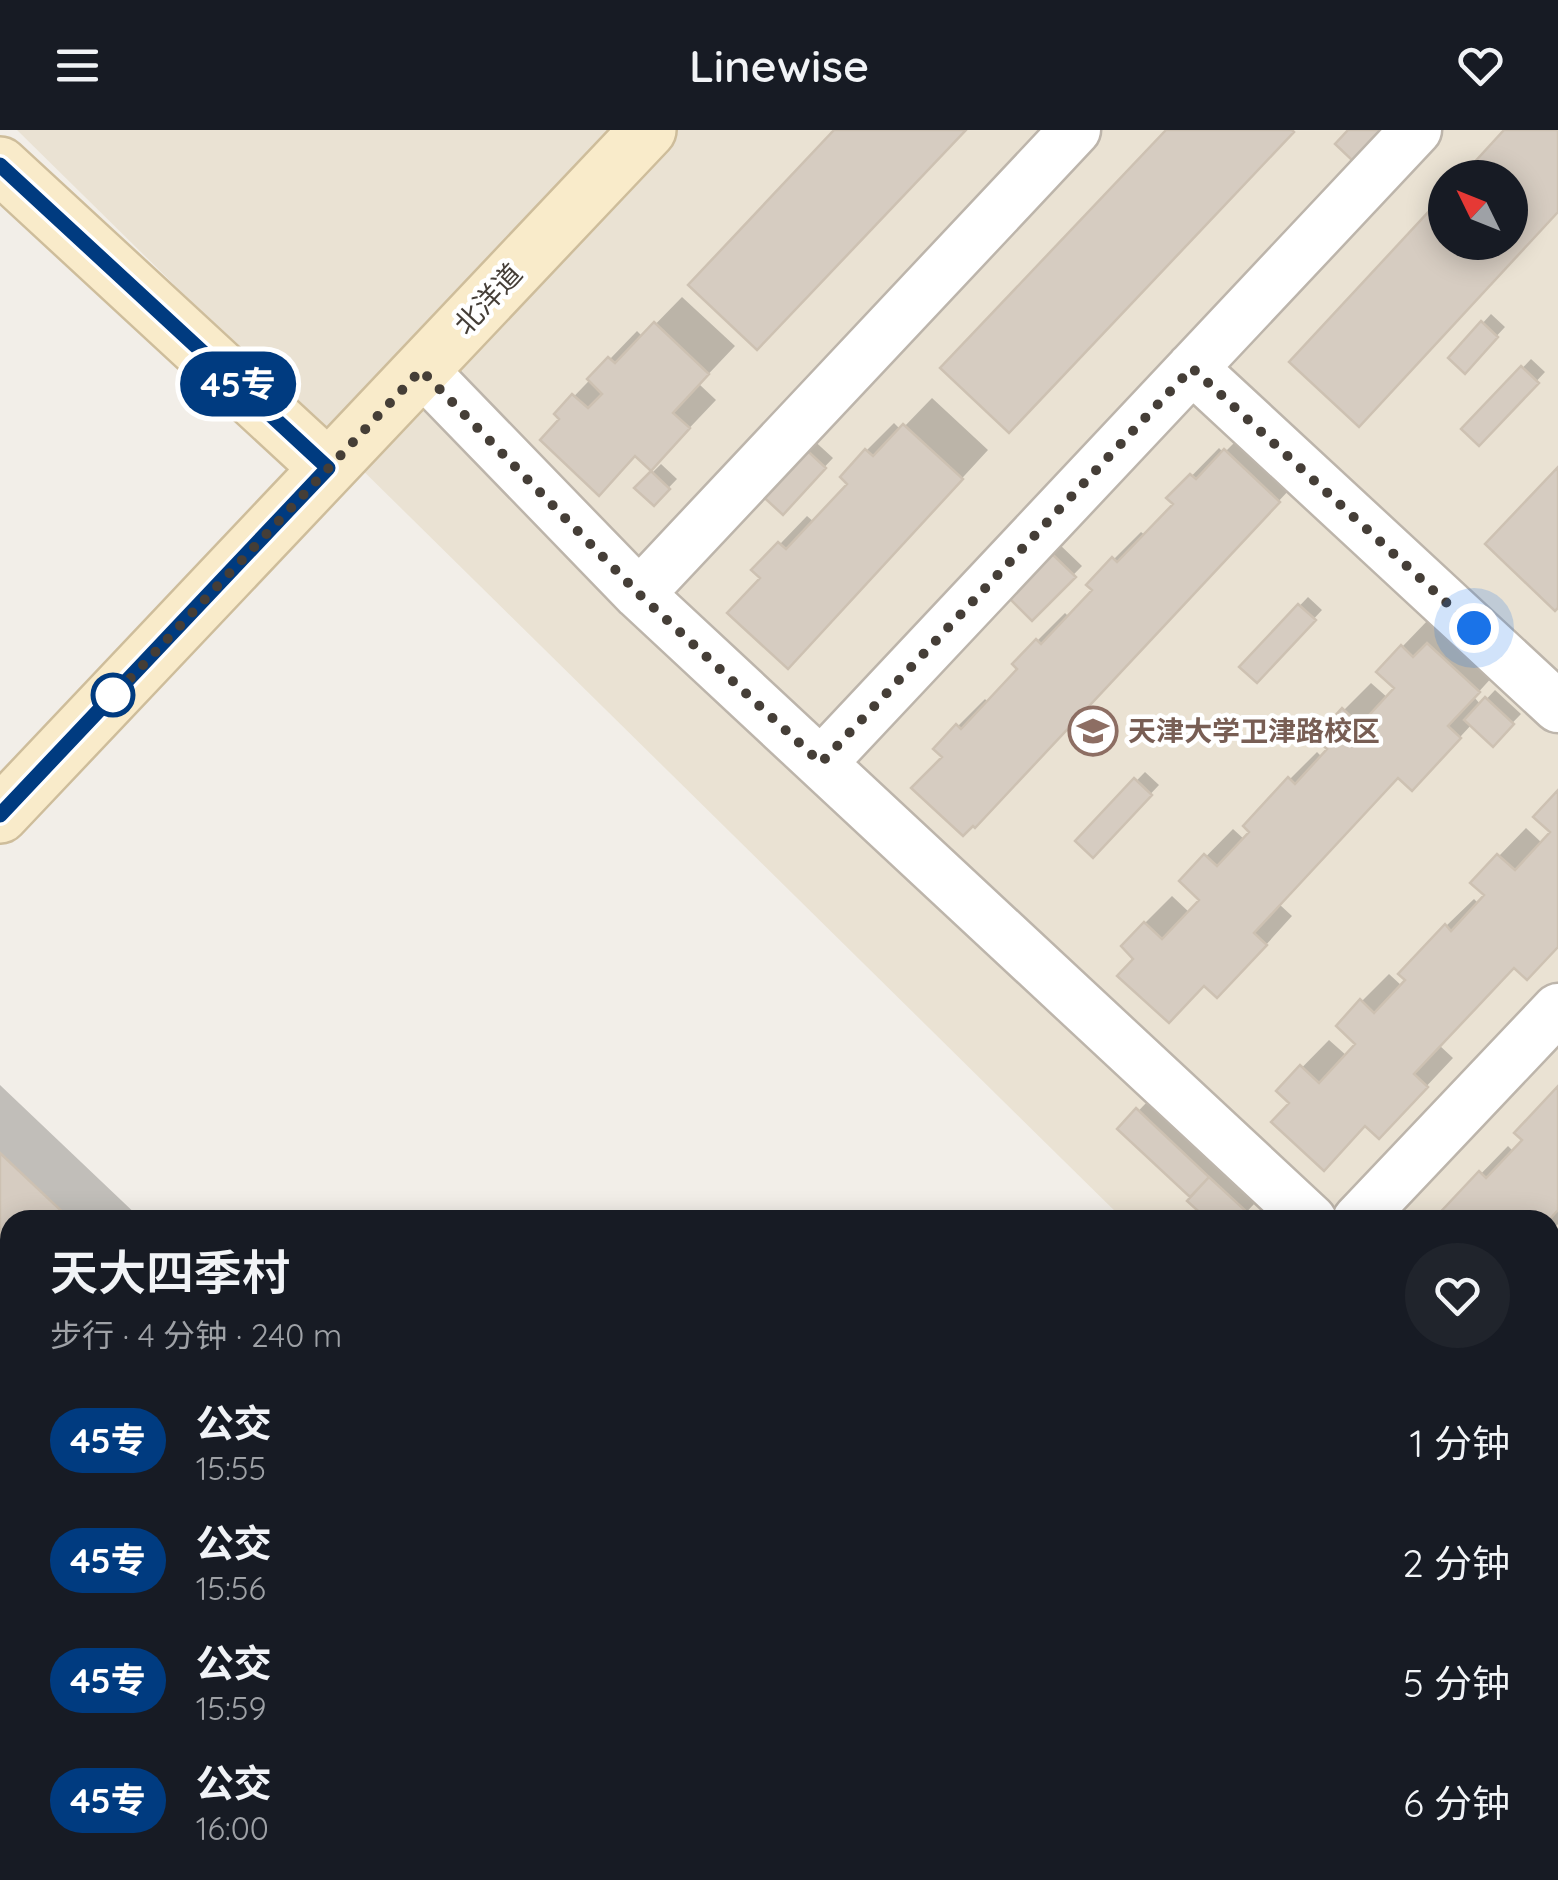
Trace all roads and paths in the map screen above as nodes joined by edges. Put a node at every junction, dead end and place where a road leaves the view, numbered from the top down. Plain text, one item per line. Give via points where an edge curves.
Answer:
1 (648, 130) edge
2 (1075, 130) edge
3 (1416, 130) edge
4 (0, 165) edge
5 (1192, 368) junction
6 (421, 370) junction
7 (328, 468) junction
8 (639, 594) junction
9 (1558, 707) edge
10 (821, 763) junction
11 (0, 816) edge
12 (1558, 1009) edge
13 (1300, 1210) edge
14 (1367, 1210) edge

1 - 6 street, 北洋道
2 - 8 street
3 - 5 street
4 - 7 street
5 - 9 street
5 - 10 street
6 - 7 street, 北洋道
6 - 8 street
7 - 11 street, 北洋道
8 - 10 street
10 - 13 street
12 - 14 street

